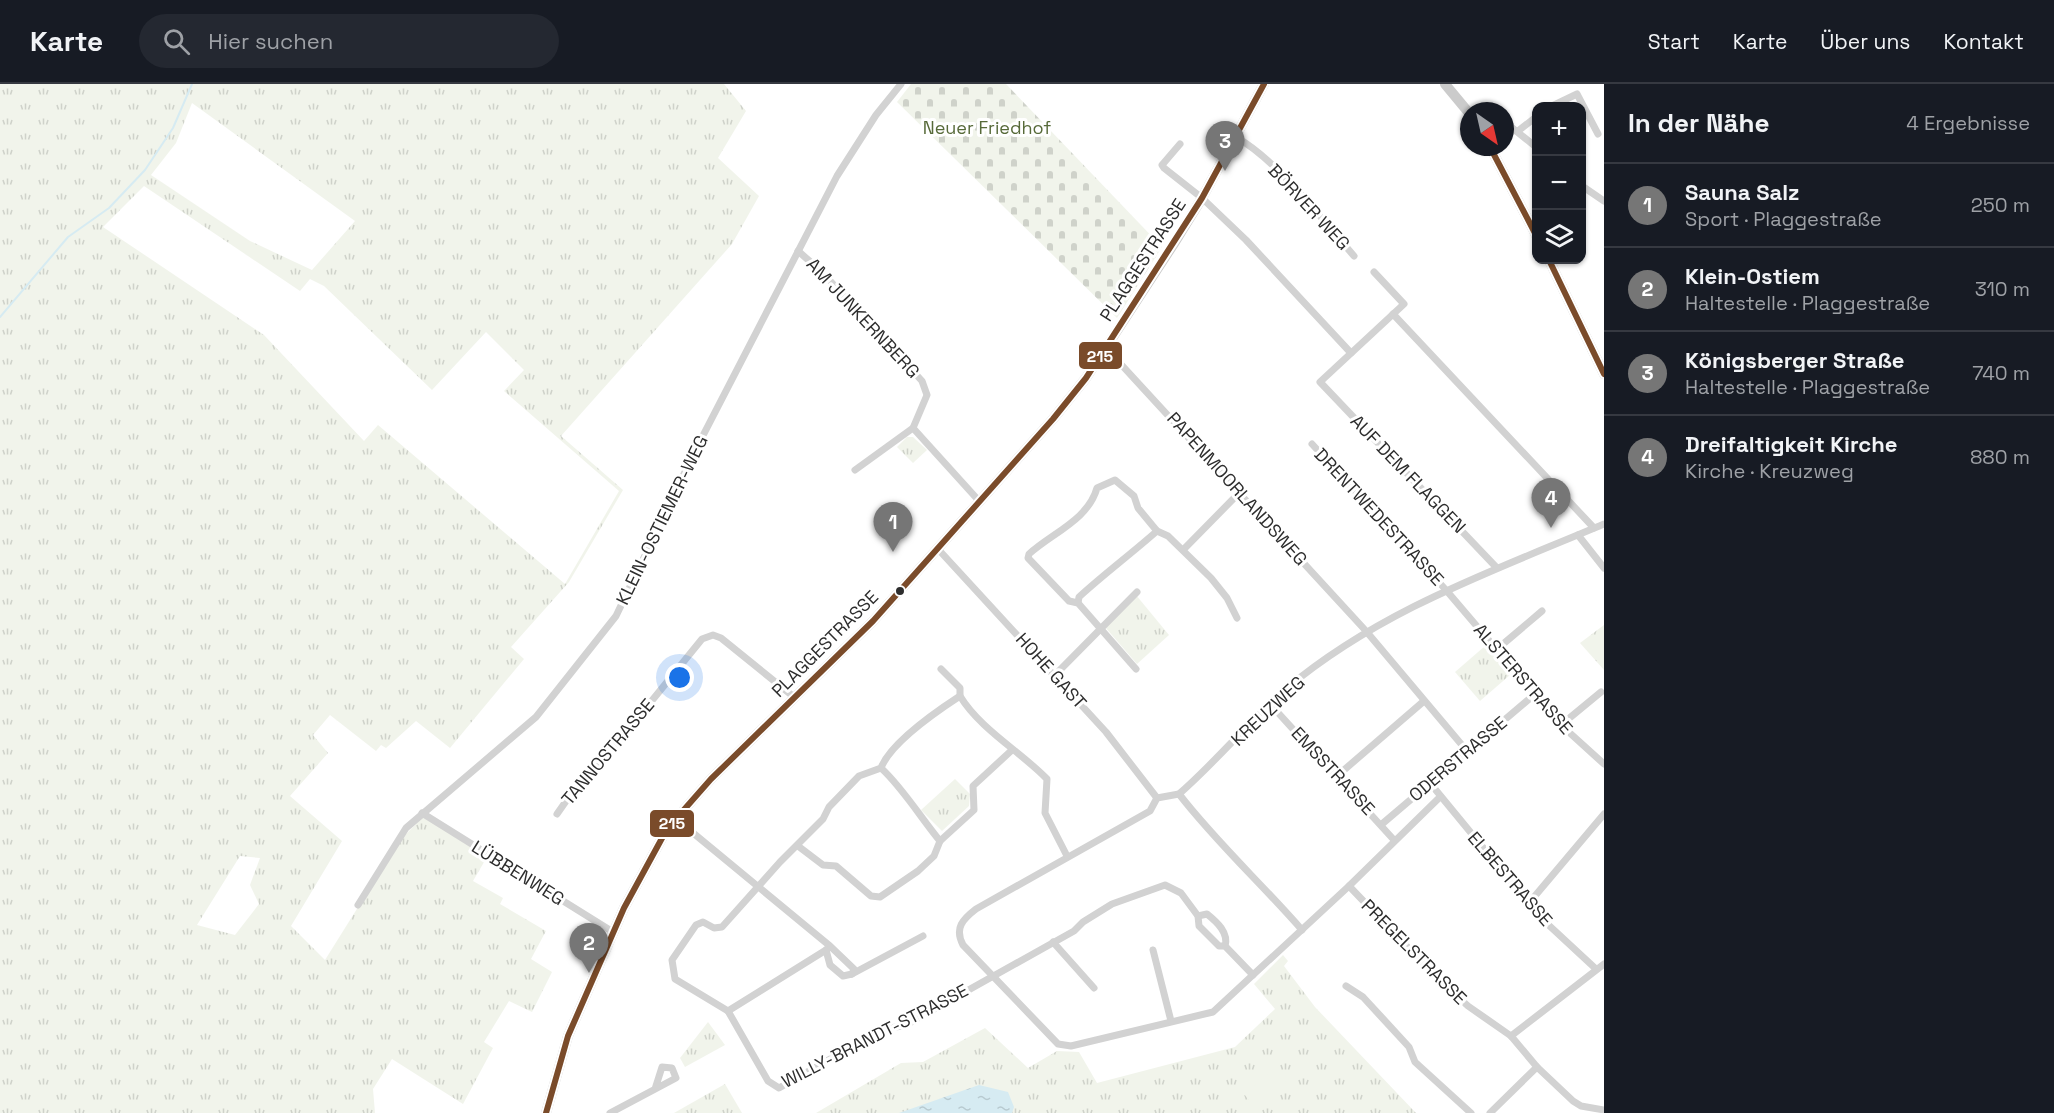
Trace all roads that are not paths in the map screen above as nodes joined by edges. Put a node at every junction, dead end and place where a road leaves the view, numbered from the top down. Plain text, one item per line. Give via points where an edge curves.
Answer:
1 (901, 84) edge
2 (1264, 84) edge
3 (1445, 84) edge
4 (1460, 102) edge
5 (1560, 102) edge
6 (1581, 102) edge
7 (1586, 111) edge
8 (1532, 120) edge
9 (1514, 128) edge
10 (1518, 131) junction
11 (1598, 134) dead end
12 (1236, 137) junction
13 (1532, 143) edge
14 (1180, 144) dead end
15 (1495, 156) edge
16 (1586, 189) edge
17 (1202, 198) junction
18 (1604, 201) edge
19 (1532, 227) edge
20 (798, 251) junction
21 (1354, 256) dead end
22 (1551, 264) edge
23 (1374, 272) dead end
24 (1393, 314) junction
25 (1106, 348) junction
26 (1351, 353) junction
27 (1604, 374) edge
28 (913, 428) junction
29 (1312, 444) dead end
30 (855, 470) dead end
31 (1239, 493) junction
32 (980, 502) junction
33 (1604, 524) edge
34 (1594, 528) junction
35 (1157, 531) junction
36 (1578, 535) junction
37 (938, 549) junction
38 (1184, 549) junction
39 (1496, 567) junction
40 (1604, 568) edge
41 (1446, 590) junction
42 (1137, 592) dead end
43 (1078, 603) junction
44 (1542, 611) dead end
45 (1237, 618) dead end
46 (1099, 630) junction
47 (1366, 631) junction
48 (1496, 650) junction
49 (941, 669) dead end
50 (1136, 669) dead end
51 (1055, 675) junction
52 (1601, 692) dead end
53 (1535, 694) junction
54 (960, 696) junction
55 (794, 697) junction
56 (1424, 701) junction
57 (1271, 705) junction
58 (1561, 725) junction
59 (1012, 750) junction
60 (1467, 751) junction
61 (1604, 764) edge
62 (881, 768) junction
63 (1337, 776) junction
64 (1430, 783) junction
65 (1179, 794) junction
66 (1440, 797) junction
67 (1156, 798) junction
68 (422, 813) junction
69 (556, 814) dead end
70 (1604, 814) edge
71 (675, 818) junction
72 (1382, 824) junction
73 (1394, 840) junction
74 (940, 841) junction
75 (798, 846) junction
76 (1067, 856) junction
77 (758, 886) junction
78 (1349, 886) junction
79 (1528, 903) junction
80 (358, 905) dead end
81 (1198, 916) junction
82 (1302, 930) junction
83 (613, 932) junction
84 (923, 936) dead end
85 (1053, 942) junction
86 (1226, 946) junction
87 (828, 948) junction
88 (1153, 950) dead end
89 (1604, 964) edge
90 (1596, 969) junction
91 (852, 974) junction
92 (1253, 975) junction
93 (992, 976) junction
94 (1346, 986) dead end
95 (1094, 988) dead end
96 (728, 1011) junction
97 (1171, 1021) junction
98 (1511, 1036) junction
99 (1537, 1068) junction
100 (655, 1089) dead end
101 (1604, 1110) edge
102 (546, 1113) edge
103 (610, 1113) edge
104 (1471, 1113) edge
105 (1490, 1113) edge

1 - 20 street, KLEIN-OSTIEMER-WEG via 850,155
2 - 12 street, PLAGGESTRASSE
3 - 4 street
5 - 6 street via 1577,94
7 - 11 street
8 - 10 street
9 - 10 street
10 - 13 street
12 - 17 street, PLAGGESTRASSE
12 - 21 street, BÖRVER WEG via 1267,161
14 - 17 street, PLAGGESTRASSE via 1162,165
15 - 19 street
16 - 18 street
17 - 25 street, PLAGGESTRASSE
17 - 26 street
20 - 28 street, AM JUNKERNBERG via 822,272 927,388
20 - 68 street, KLEIN-OSTIEMER-WEG via 616,616 536,717
22 - 27 street
23 - 24 street via 1404,304
24 - 26 street
24 - 34 street
25 - 31 street, PAPENMOORLANDSWEG
25 - 32 street, PLAGGESTRASSE via 1053,419
26 - 39 street, AUF DEM FLAGGEN via 1320,382
28 - 30 street
28 - 32 street
29 - 41 street, DRENTWEDESTRASSE
31 - 38 street
31 - 47 street, PAPENMOORLANDSWEG
32 - 37 street, PLAGGESTRASSE
33 - 34 street, KREUZWEG
34 - 36 street, KREUZWEG
35 - 38 street
35 - 43 street via 1078,597
35 - 43 street via 1138,508 1134,496 1115,480 1097,488 1093,503 1085,511 1029,554 1030,562 1069,601
36 - 39 street, KREUZWEG
36 - 40 street
37 - 51 street, HOHE GAST
37 - 55 street, PLAGGESTRASSE via 870,624
38 - 45 street via 1227,598
39 - 41 street, KREUZWEG
41 - 47 street, KREUZWEG
41 - 48 street, ALSTERSTRASSE
42 - 46 street
43 - 46 street
44 - 48 street
46 - 50 street
46 - 51 street
47 - 56 street, PAPENMOORLANDSWEG
47 - 57 street, KREUZWEG
48 - 53 street, ALSTERSTRASSE
49 - 54 street via 960,688
51 - 67 street, HOHE GAST via 1106,732
52 - 58 street
53 - 58 street, ALSTERSTRASSE
53 - 60 street, ODERSTRASSE
54 - 59 street
54 - 62 street via 917,727
55 - 69 street, TANNOSTRASSE via 721,638 713,635 702,639
55 - 71 street, PLAGGESTRASSE
56 - 60 street, PAPENMOORLANDSWEG
56 - 63 street
57 - 63 street, EMSSTRASSE
57 - 65 street, KREUZWEG
58 - 61 street, ALSTERSTRASSE
59 - 74 street via 973,786 974,810
59 - 76 street via 1024,755 1047,779 1045,813
60 - 64 street, ODERSTRASSE
62 - 74 street
62 - 75 street via 859,776
63 - 72 street, EMSSTRASSE
64 - 66 street, ELBESTRASSE
64 - 72 street, ODERSTRASSE
65 - 67 street
65 - 82 street
66 - 73 street, ODERSTRASSE
66 - 79 street, ELBESTRASSE
67 - 76 street via 1150,811
68 - 80 street, KLEIN-OSTIEMER-WEG via 406,828
68 - 83 street, LÜBBENWEG
70 - 79 street
71 - 77 street
71 - 83 street, PLAGGESTRASSE via 641,872
72 - 73 street, EMSSTRASSE
73 - 78 street, ODERSTRASSE
74 - 75 street via 934,855 918,871 880,897 871,896 836,866 823,865
75 - 77 street
76 - 93 street, ODERSTRASSE via 964,919 958,930 963,945
77 - 87 street
77 - 96 street via 723,927 699,922 672,960 678,982
78 - 82 street, ODERSTRASSE
78 - 98 street, PREGELSTRASSE via 1437,978
79 - 90 street, ELBESTRASSE
81 - 85 street, WILLY-BRANDT-STRASSE via 1181,893 1165,885 1112,904
81 - 86 street, WILLY-BRANDT-STRASSE via 1199,926 1219,946
81 - 86 street via 1211,917 1225,933
82 - 92 street, ODERSTRASSE
83 - 102 street, PLAGGESTRASSE via 568,1036
84 - 91 street
85 - 93 street, WILLY-BRANDT-STRASSE
85 - 95 street
86 - 92 street
87 - 91 street via 854,969
87 - 91 street via 827,958 835,970 843,976
87 - 96 street
88 - 97 street
89 - 90 street
90 - 98 street
92 - 97 street, ODERSTRASSE via 1213,1012
93 - 96 street, WILLY-BRANDT-STRASSE via 906,1024 860,1042 779,1088 768,1081
93 - 97 street, ODERSTRASSE via 1058,1044 1071,1046
94 - 104 street via 1363,997 1409,1047 1415,1062
98 - 99 street, PREGELSTRASSE
99 - 101 street, PREGELSTRASSE via 1573,1101
99 - 105 street
100 - 103 street

